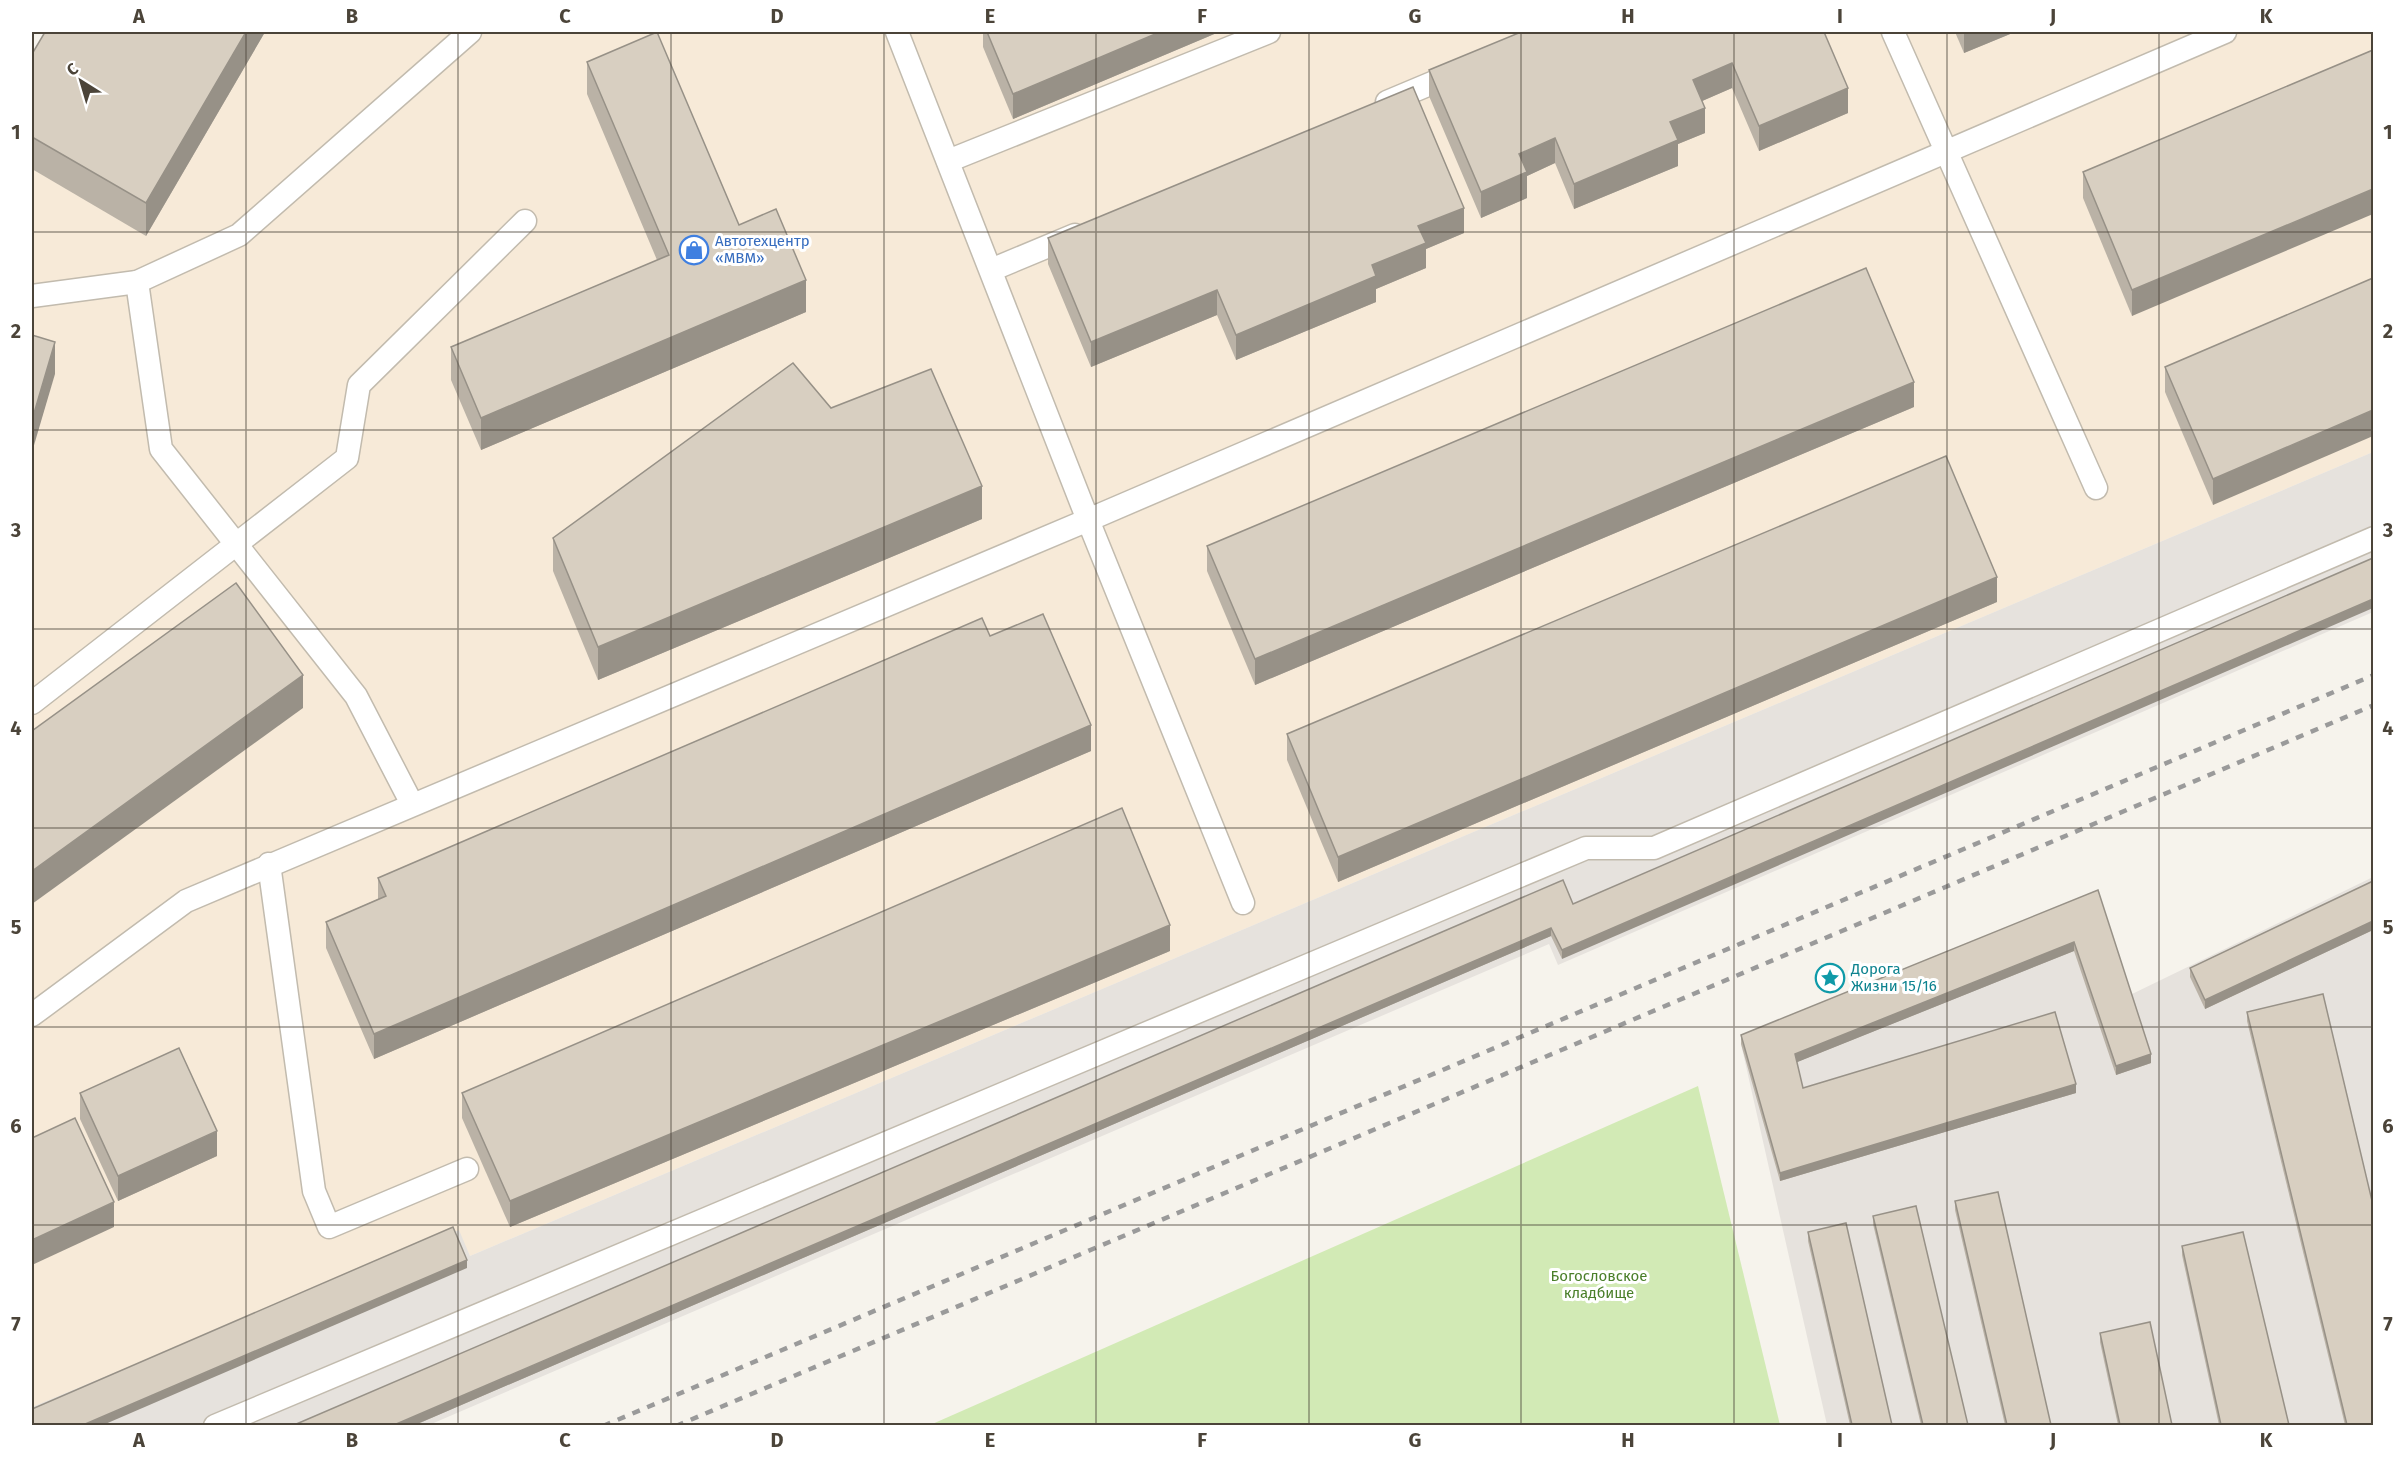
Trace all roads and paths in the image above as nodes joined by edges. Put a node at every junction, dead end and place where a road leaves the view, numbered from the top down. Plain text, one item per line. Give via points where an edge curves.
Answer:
1 (470, 32) edge
2 (897, 32) edge
3 (1269, 32) edge
4 (1893, 32) edge
5 (2225, 32) edge
6 (1476, 64) edge
7 (1366, 111) edge
8 (1946, 149) junction
9 (948, 161) junction
10 (525, 221) dead end
11 (1090, 228) edge
12 (991, 270) junction
13 (138, 282) junction
14 (32, 296) edge
15 (2096, 488) dead end
16 (1088, 520) junction
17 (2373, 538) edge
18 (237, 544) junction
19 (32, 703) edge
20 (412, 804) junction
21 (269, 864) junction
22 (1243, 903) dead end
23 (32, 1015) edge
24 (467, 1169) dead end
25 (215, 1425) edge

1 - 13 lane via 239,236
2 - 9 lane
3 - 9 lane
4 - 8 lane
5 - 8 lane
6 - 7 lane
8 - 15 lane
8 - 16 lane
9 - 12 lane
10 - 18 lane via 359,385 347,458
11 - 12 lane
12 - 16 lane
13 - 14 lane
13 - 18 lane via 161,449
16 - 20 lane
16 - 22 lane
17 - 25 lane via 1654,848 1586,848
18 - 19 lane
18 - 20 lane via 356,696
20 - 21 lane
21 - 23 lane via 186,901
21 - 24 lane via 314,1191 329,1227

